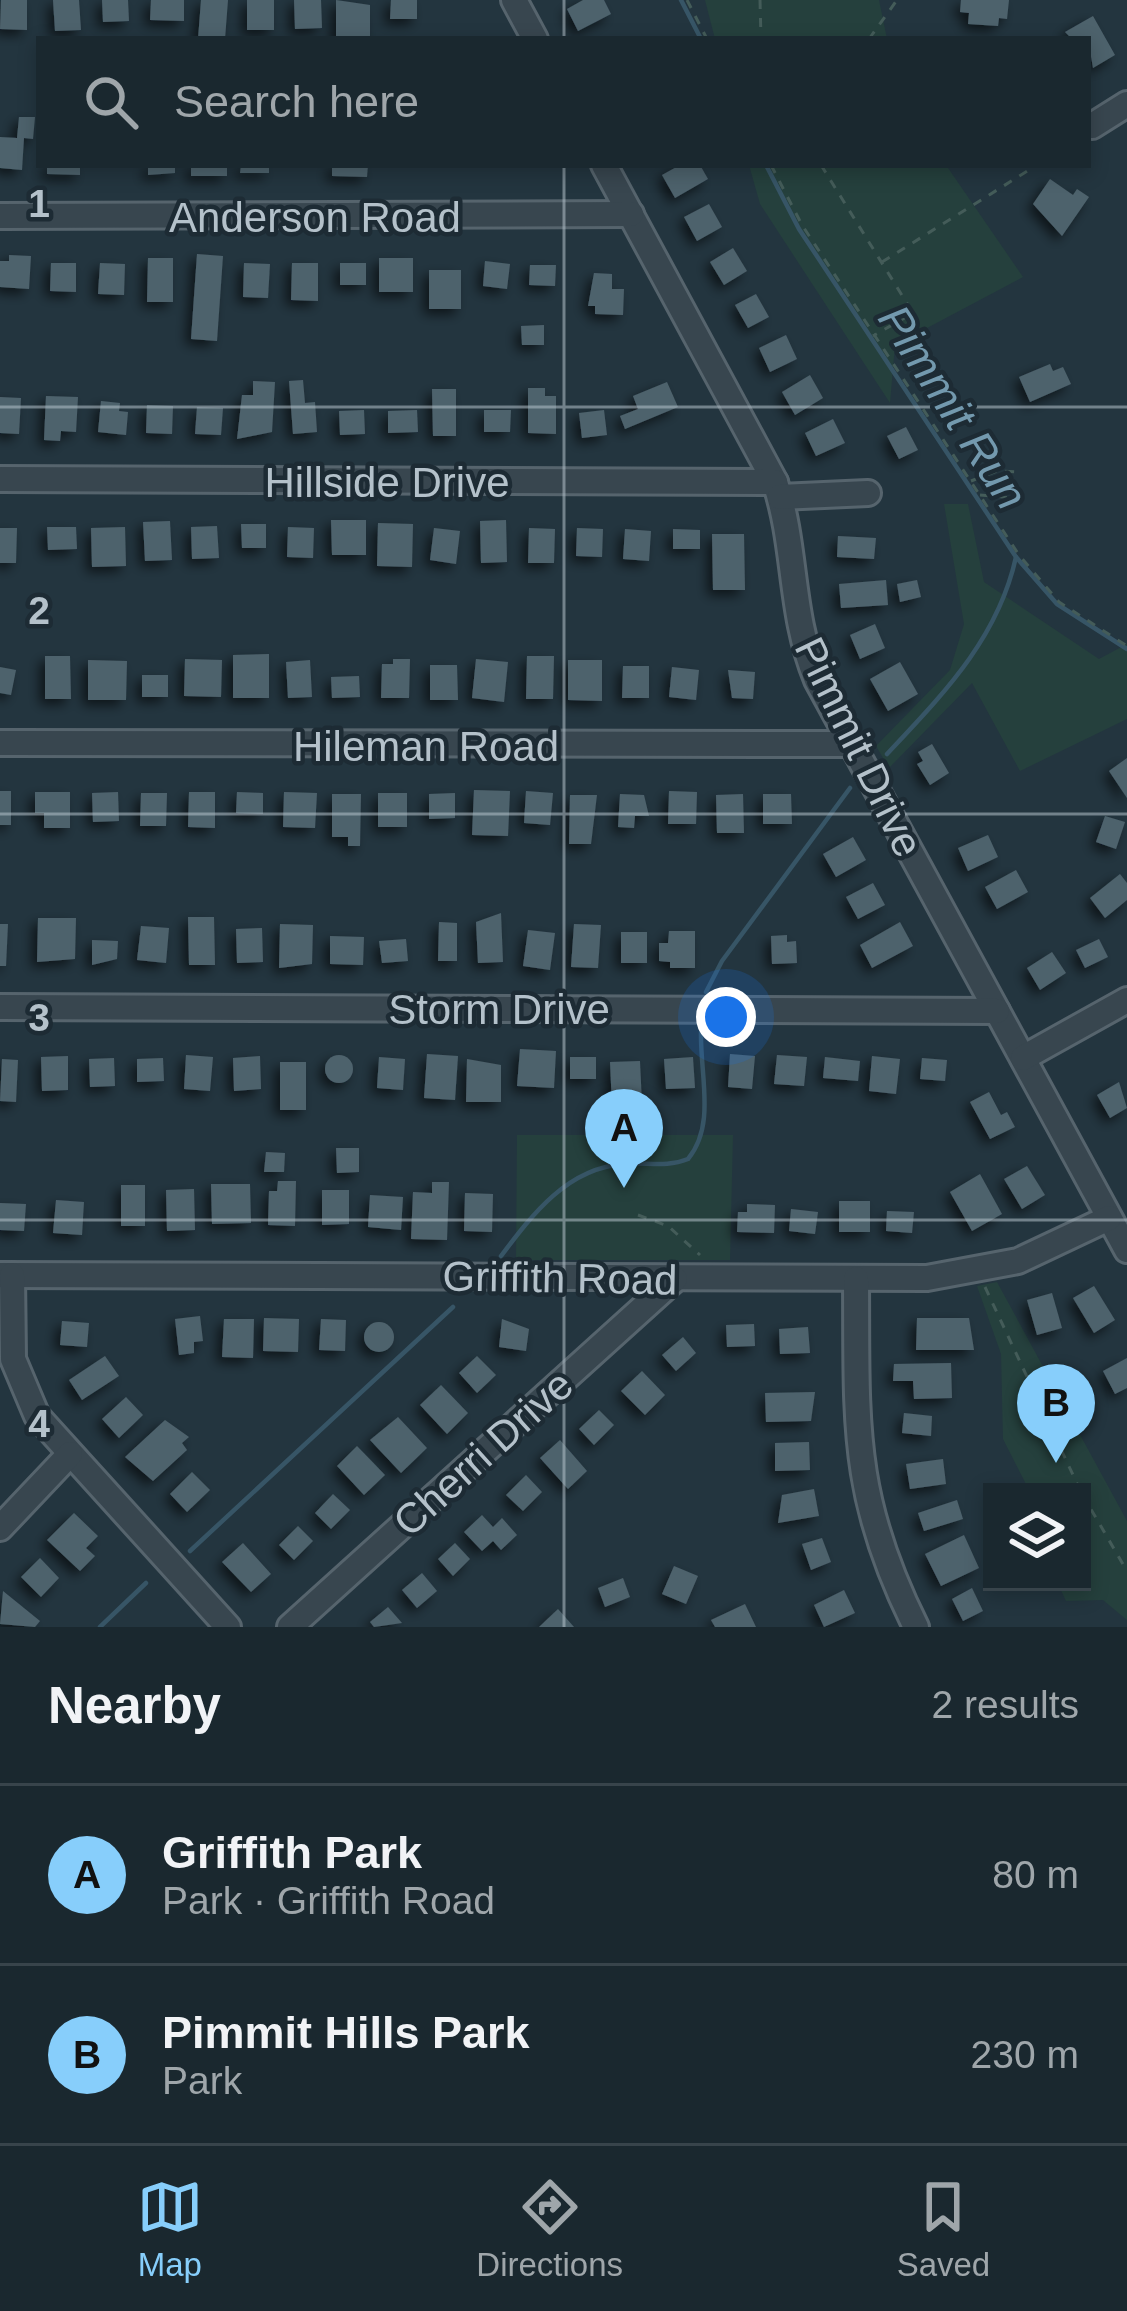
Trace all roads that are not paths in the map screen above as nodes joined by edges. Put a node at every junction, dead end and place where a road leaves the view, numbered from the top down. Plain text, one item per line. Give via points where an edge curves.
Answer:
1 (514, 0) edge
2 (533, 36) edge
3 (1127, 104) edge
4 (1092, 126) dead end
5 (606, 168) edge
6 (631, 214) junction
7 (0, 215) edge
8 (0, 479) edge
9 (777, 489) junction
10 (868, 493) dead end
11 (0, 743) edge
12 (851, 744) junction
13 (1127, 1000) edge
14 (0, 1007) edge
15 (997, 1011) junction
16 (1023, 1058) junction
17 (1109, 1218) junction
18 (1127, 1250) edge
19 (6, 1275) edge
20 (675, 1280) junction
21 (856, 1280) junction
22 (70, 1454) junction
23 (0, 1528) edge
24 (227, 1627) edge
25 (290, 1627) edge
26 (916, 1627) edge

1 - 2 street
3 - 4 street
5 - 6 street, Pimmit Drive
6 - 7 street, Anderson Road
6 - 9 street, Pimmit Drive
8 - 9 street, Hillside Drive
9 - 10 street, Hillside Drive
9 - 12 street, Pimmit Drive via 802,644
11 - 12 street, Hileman Road
12 - 15 street, Pimmit Drive
13 - 16 street
14 - 15 street, Storm Drive
15 - 16 street, Pimmit Drive
16 - 17 street, Pimmit Drive
17 - 18 street, Pimmit Drive
17 - 21 street, Griffith Road via 979,1271
19 - 20 street, Griffith Road
19 - 22 street via 17,1378
20 - 21 street, Griffith Road
20 - 25 street, Cherri Drive
21 - 26 street via 860,1472 872,1528
22 - 23 street
22 - 24 street

